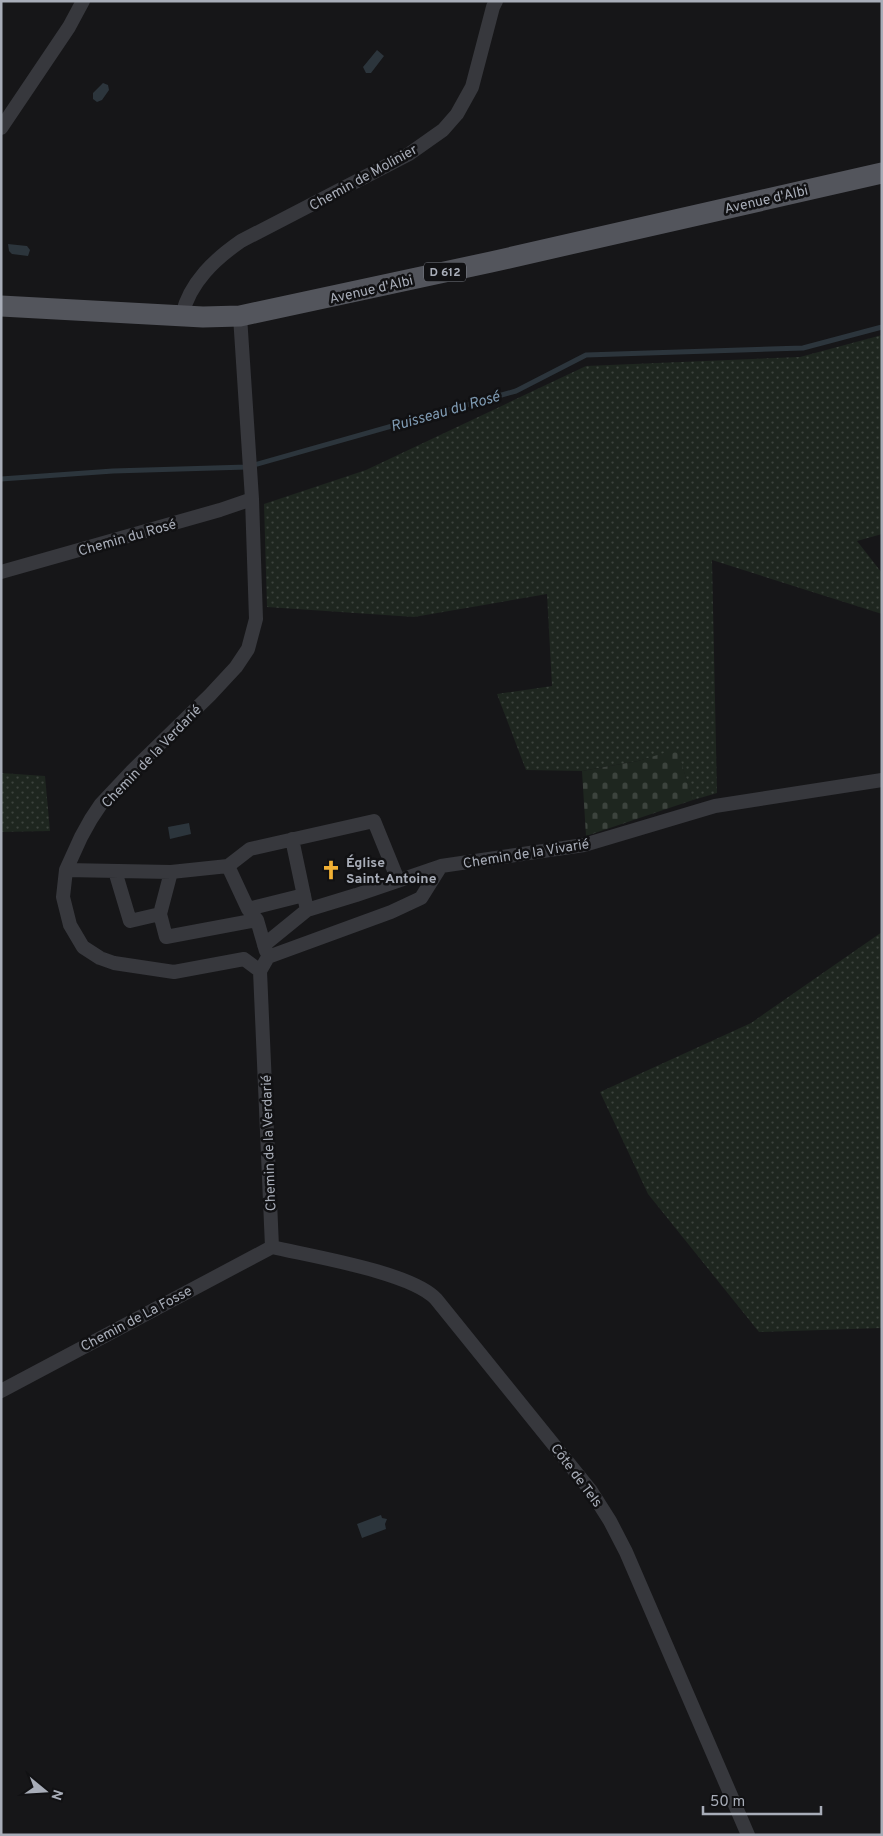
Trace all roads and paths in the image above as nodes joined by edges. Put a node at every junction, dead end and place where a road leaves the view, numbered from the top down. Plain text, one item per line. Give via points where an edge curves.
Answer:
1 (83, 1) edge
2 (496, 1) edge
3 (1, 128) edge
4 (882, 173) edge
5 (1, 306) edge
6 (182, 315) junction
7 (240, 316) junction
8 (252, 499) junction
9 (1, 572) edge
10 (882, 780) edge
11 (292, 839) junction
12 (228, 866) junction
13 (441, 866) junction
14 (66, 870) junction
15 (115, 871) junction
16 (171, 872) junction
17 (398, 880) junction
18 (304, 895) junction
19 (248, 909) junction
20 (307, 910) junction
21 (160, 914) junction
22 (257, 920) junction
23 (266, 951) junction
24 (260, 972) junction
25 (272, 1247) junction
26 (1, 1391) edge
27 (748, 1835) edge

1 - 3 street
2 - 6 street, Chemin de Molinier via 472,87 457,114 443,130 409,154 242,240 214,260 191,290
4 - 7 main road, Avenue d'Albi / D 612
5 - 6 main road, Avenue d'Albi / D 612
6 - 7 main road, Avenue d'Albi / D 612
7 - 8 street, Chemin de la Verdarié
8 - 9 street, Chemin du Rosé
8 - 14 street, Chemin de la Verdarié via 256,619 248,649 210,695 102,804 81,837
10 - 13 street, Chemin de la Vivarié via 715,806 584,845
11 - 12 street via 250,849
11 - 17 street via 374,821
11 - 18 street
12 - 16 street
12 - 19 street
13 - 17 street, Chemin de la Vivarié
13 - 23 street via 421,898 391,912
14 - 15 street
14 - 24 street, Chemin de la Verdarié via 62,898 70,925 83,947 100,958 174,972 244,959
15 - 16 street
15 - 21 street via 130,921
16 - 21 street
17 - 20 street, Chemin de la Vivarié
18 - 19 street
18 - 20 street
19 - 22 street
20 - 23 street
21 - 22 street via 166,938
22 - 23 street
23 - 24 street
24 - 25 street, Chemin de la Verdarié
25 - 26 street, Chemin de La Fosse
25 - 27 street, Côte de Tels via 376,1271 413,1283 436,1298 591,1491 610,1521

